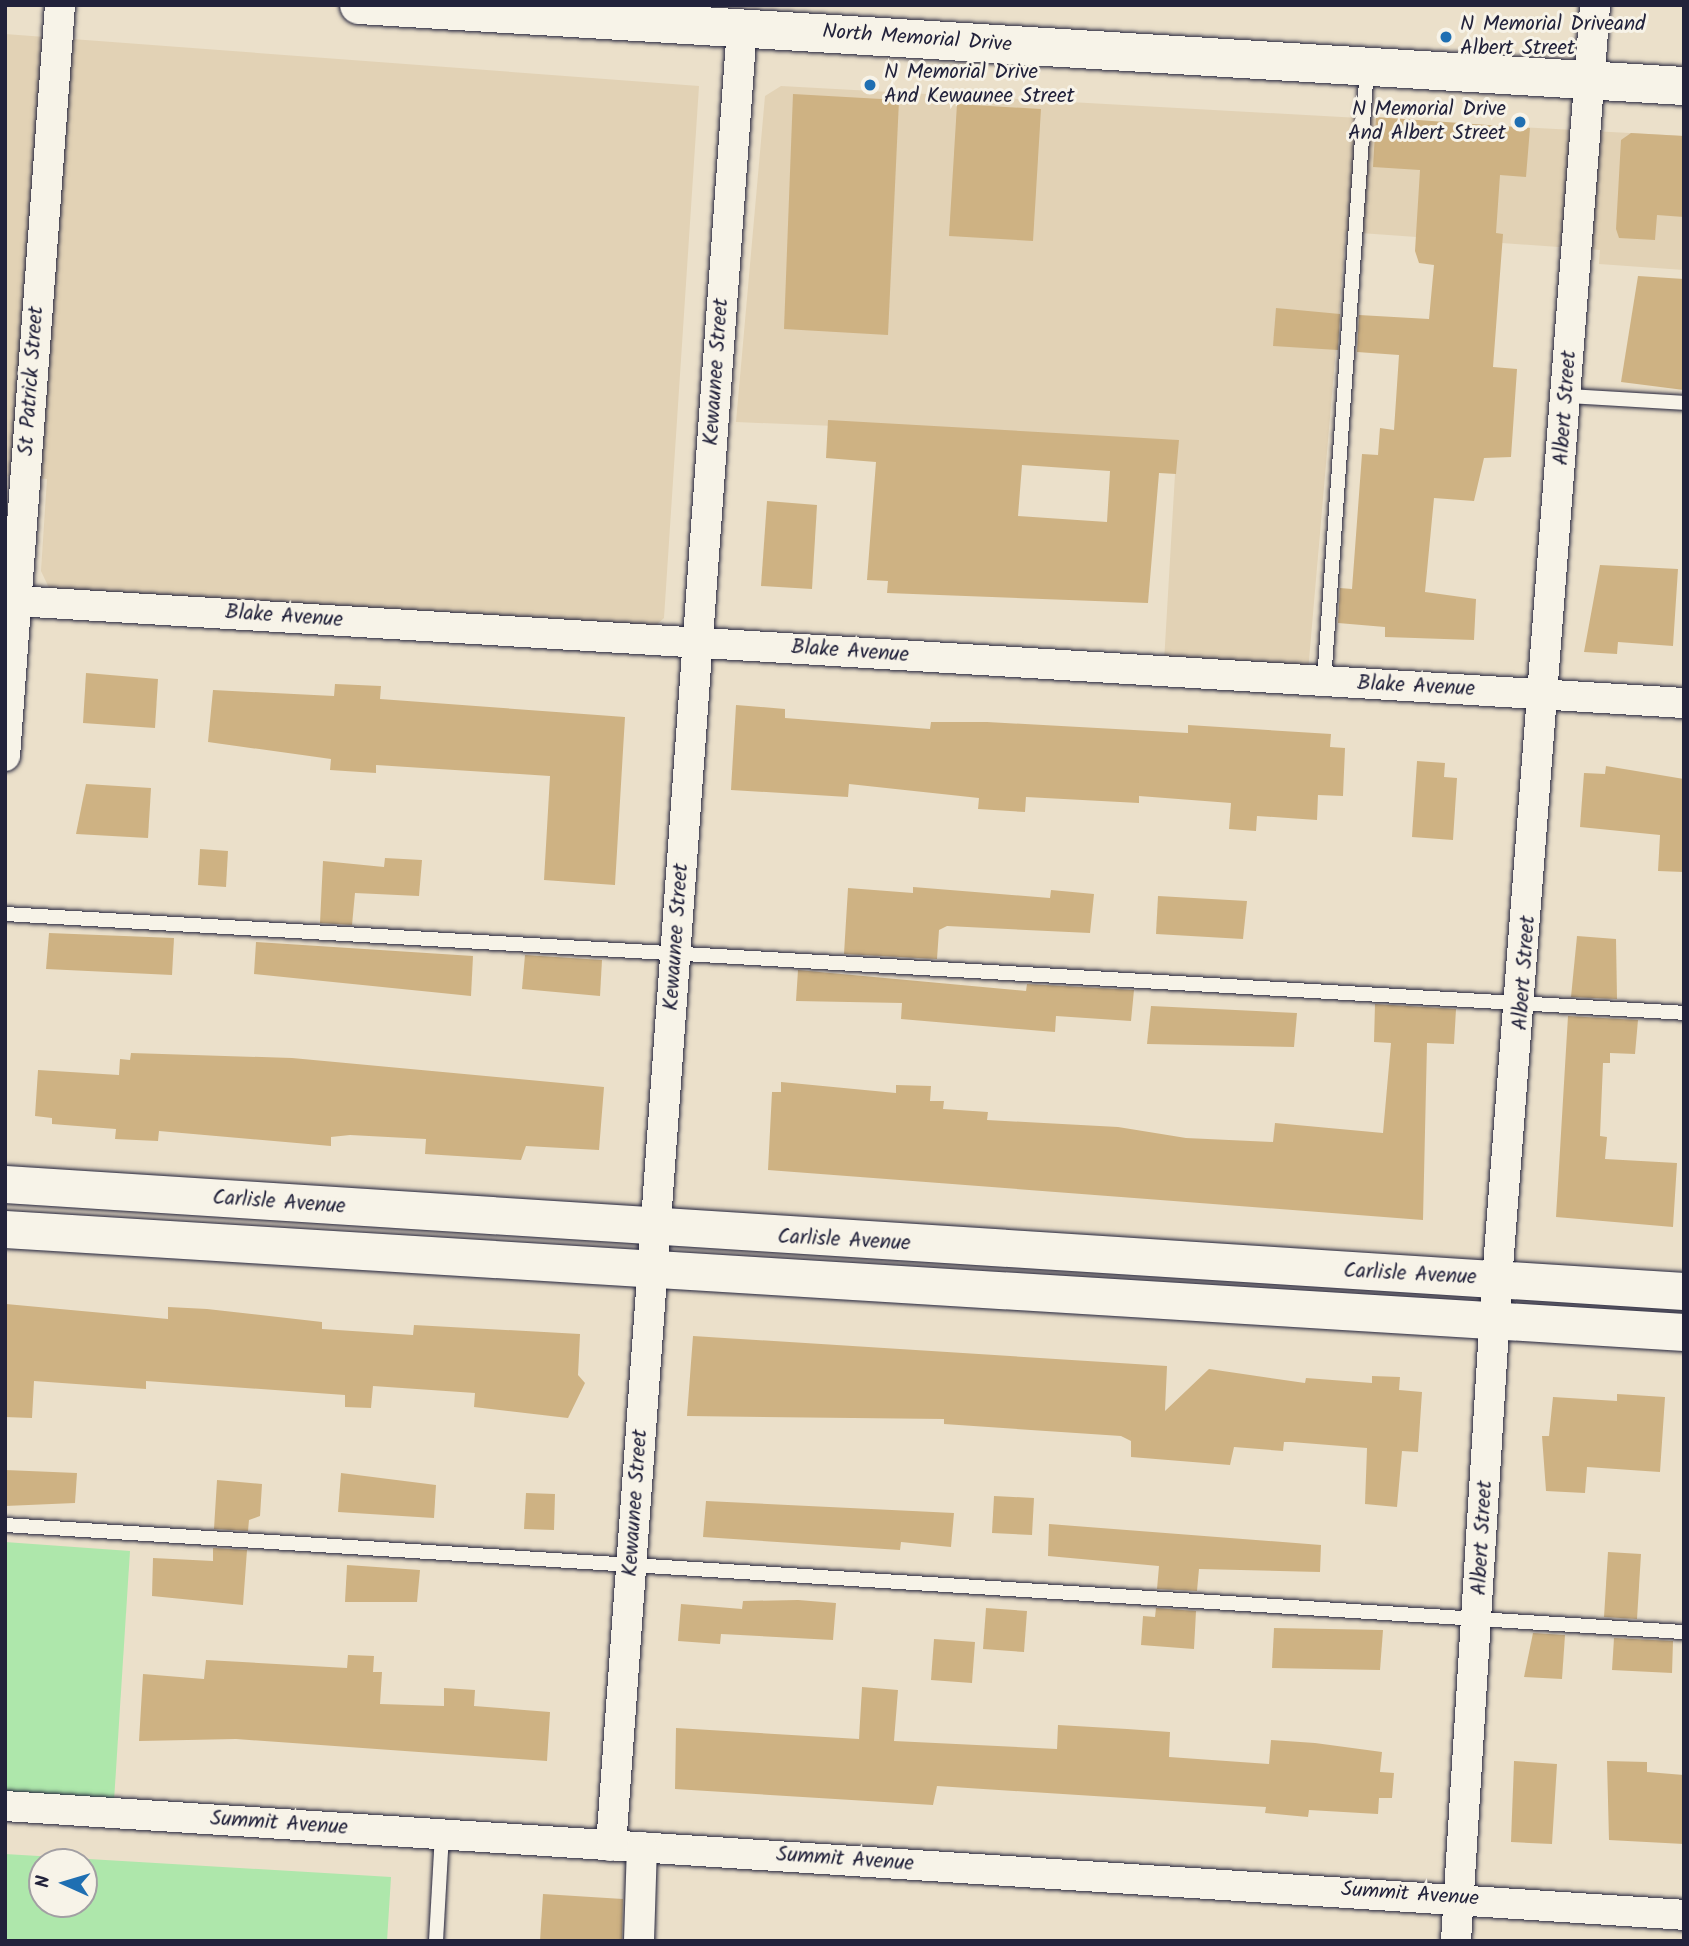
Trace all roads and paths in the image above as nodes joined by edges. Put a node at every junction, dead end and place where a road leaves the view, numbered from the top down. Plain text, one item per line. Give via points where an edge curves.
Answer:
1 (60, 5) edge
2 (359, 5) edge
3 (1595, 5) edge
4 (742, 29) junction
5 (1367, 67) junction
6 (1590, 80) junction
7 (1684, 86) edge
8 (1567, 396) junction
9 (1684, 403) edge
10 (16, 601) junction
11 (698, 643) junction
12 (1324, 681) junction
13 (1546, 695) junction
14 (1684, 703) edge
15 (5, 756) edge
16 (5, 914) edge
17 (675, 953) junction
18 (1523, 1004) junction
19 (1684, 1013) edge
20 (5, 1184) edge
21 (5, 1229) edge
22 (657, 1229) junction
23 (654, 1265) junction
24 (1497, 1280) junction
25 (1684, 1291) edge
26 (1495, 1321) junction
27 (1684, 1332) edge
28 (5, 1525) edge
29 (631, 1566) junction
30 (1479, 1619) junction
31 (1684, 1632) edge
32 (5, 1806) edge
33 (442, 1835) junction
34 (611, 1846) junction
35 (642, 1847) junction
36 (1459, 1898) junction
37 (1684, 1915) edge
38 (436, 1941) edge
39 (639, 1941) edge
40 (1456, 1941) edge

1 - 10 street, St Patrick Street
2 - 4 main road, North Memorial Drive
3 - 6 street, Albert Street
4 - 5 main road, North Memorial Drive
4 - 11 street, Kewaunee Street
5 - 6 main road, North Memorial Drive
5 - 12 lane
6 - 7 main road, North Memorial Drive
6 - 8 street, Albert Street
8 - 9 lane
8 - 13 street, Albert Street
10 - 11 street, Blake Avenue
10 - 15 street, St Patrick Street
11 - 12 street, Blake Avenue
11 - 17 street, Kewaunee Street
12 - 13 street, Blake Avenue
13 - 14 street, Blake Avenue
13 - 18 street, Albert Street
16 - 17 lane
17 - 18 lane
17 - 22 street, Kewaunee Street
18 - 19 lane
18 - 24 street, Albert Street
20 - 22 street, Carlisle Avenue
21 - 23 street, Carlisle Avenue
22 - 23 street, Kewaunee Street
22 - 24 street, Carlisle Avenue
23 - 26 street, Carlisle Avenue
23 - 29 street, Kewaunee Street
24 - 25 street, Carlisle Avenue
24 - 26 street, Albert Street
26 - 27 street, Carlisle Avenue
26 - 30 street, Albert Street
28 - 29 lane
29 - 30 lane
29 - 34 street, Kewaunee Street
30 - 31 lane
30 - 36 street, Albert Street
32 - 33 street, Summit Avenue
33 - 34 street, Summit Avenue
33 - 38 lane
34 - 35 street, Summit Avenue
35 - 36 street, Summit Avenue
35 - 39 street
36 - 37 street, Summit Avenue
36 - 40 street, Albert Street

